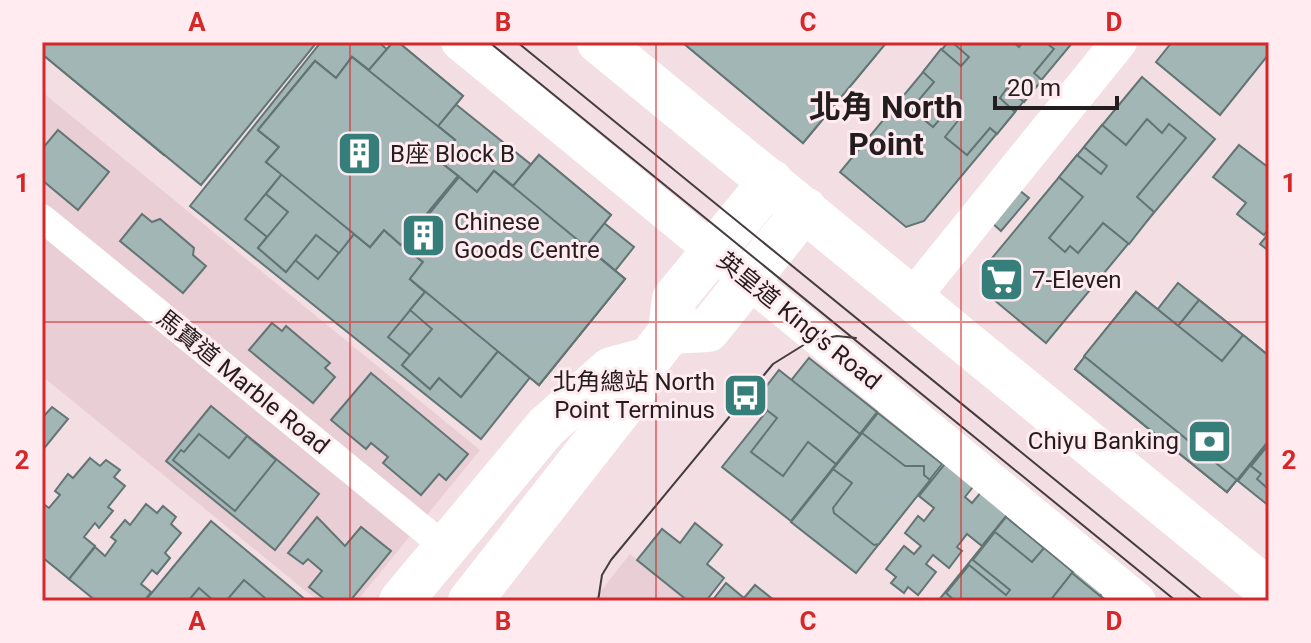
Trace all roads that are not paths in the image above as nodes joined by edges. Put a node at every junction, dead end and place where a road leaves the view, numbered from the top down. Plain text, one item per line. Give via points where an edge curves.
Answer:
1 (459, 42) edge
2 (599, 42) edge
3 (1119, 42) edge
4 (771, 181) junction
5 (805, 209) junction
6 (42, 218) edge
7 (712, 250) junction
8 (750, 282) junction
9 (912, 298) junction
10 (659, 346) junction
11 (445, 547) junction
12 (1269, 591) edge
13 (401, 601) edge
14 (470, 601) edge
15 (1138, 601) edge

1 - 7 street, 英皇道 King's Road
2 - 4 main road
3 - 9 street
4 - 5 main road
4 - 7 main road
5 - 8 main road
5 - 9 main road
6 - 11 street, 馬寶道 Marble Road
7 - 8 street, 英皇道 King's Road
7 - 10 main road via 674,299
8 - 10 main road via 708,330
8 - 15 street, 英皇道 King's Road
9 - 12 main road
10 - 11 main road via 611,369 546,427
10 - 14 main road via 634,392
11 - 13 main road

